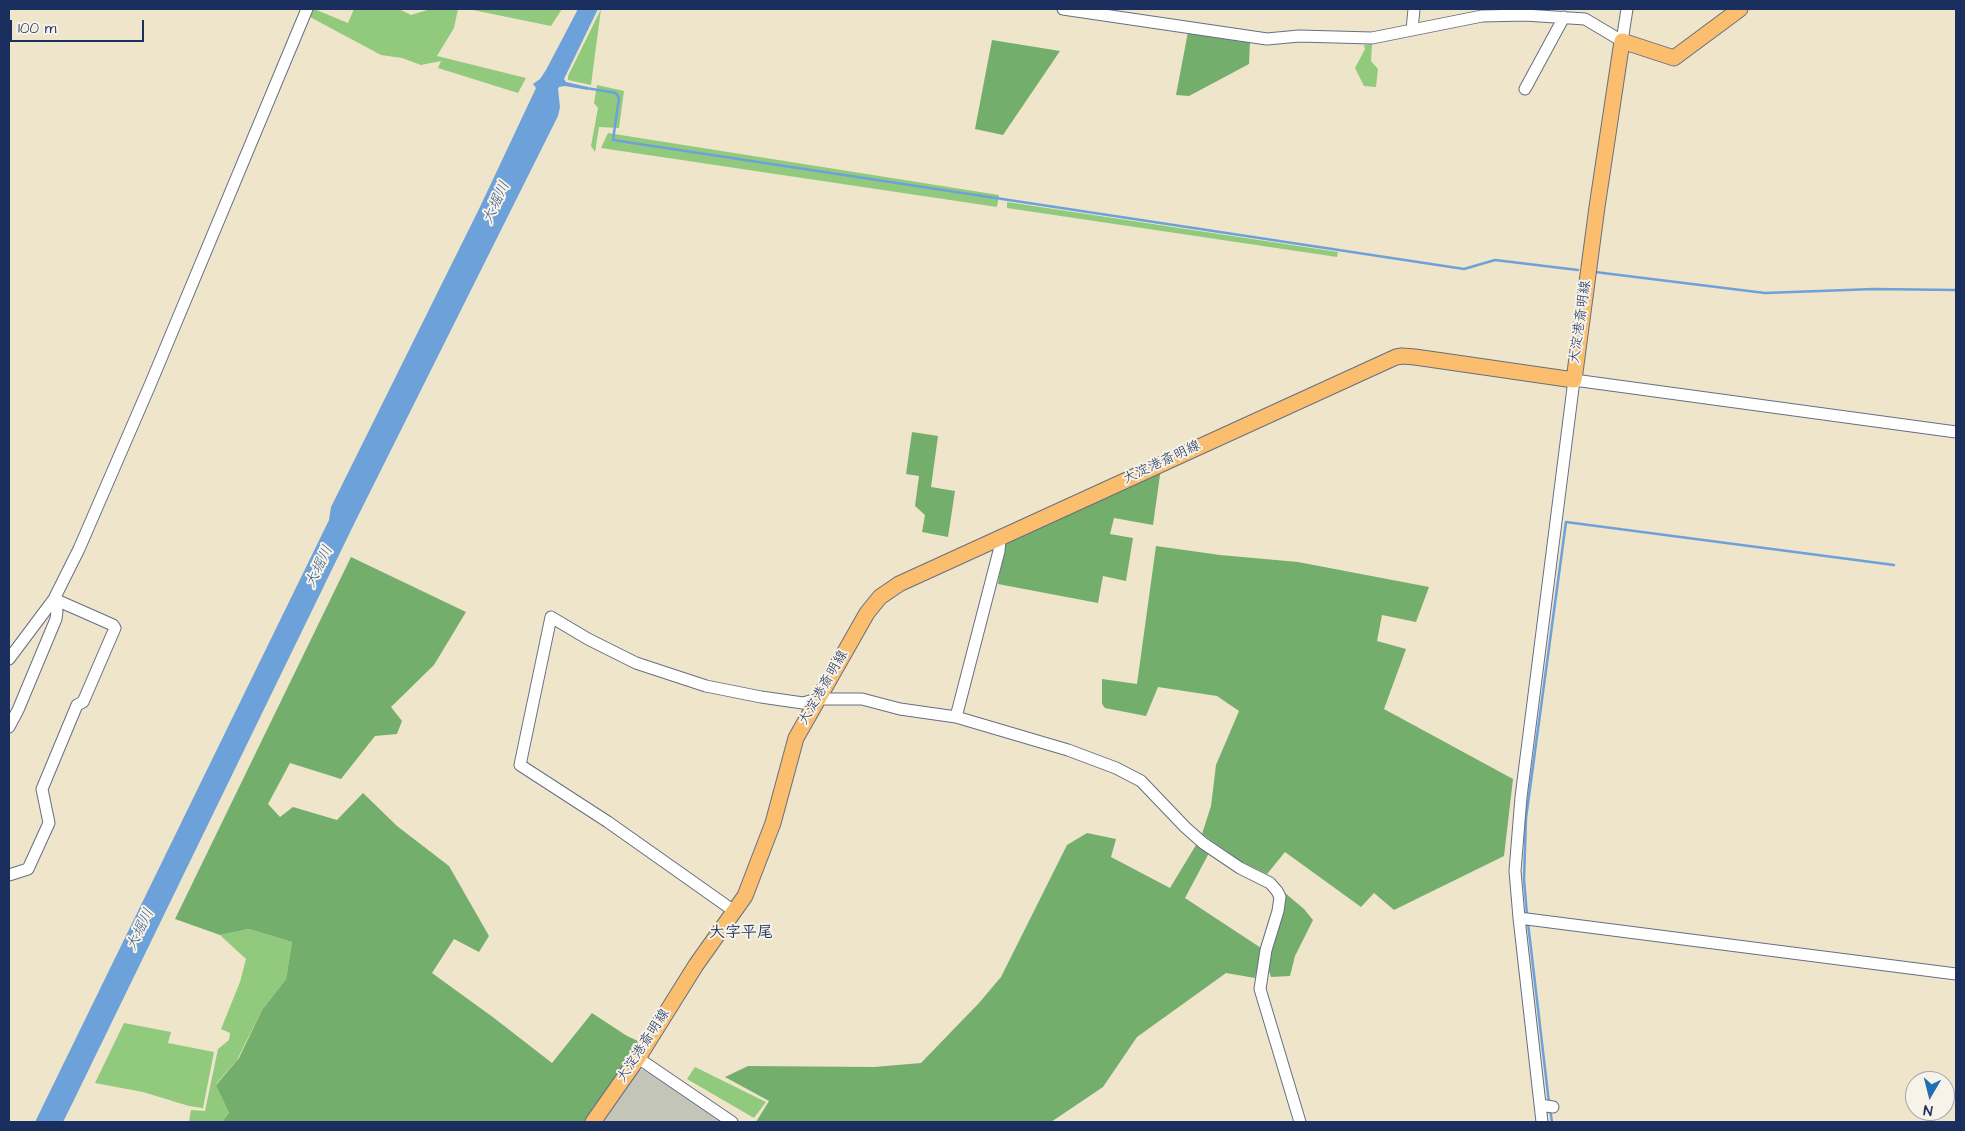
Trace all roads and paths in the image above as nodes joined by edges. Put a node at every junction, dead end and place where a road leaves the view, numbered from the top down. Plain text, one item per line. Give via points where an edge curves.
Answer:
1 (307, 9) edge
2 (1062, 9) edge
3 (1414, 9) edge
4 (1627, 9) edge
5 (1740, 9) edge
6 (1484, 12) edge
7 (1526, 12) edge
8 (1579, 13) edge
9 (1458, 14) edge
10 (1564, 17) junction
11 (1412, 30) junction
12 (1622, 41) junction
13 (1525, 89) dead end
14 (1574, 380) junction
15 (1956, 432) edge
16 (1000, 538) junction
17 (54, 599) junction
18 (9, 660) edge
19 (818, 699) junction
20 (956, 717) junction
21 (9, 727) edge
22 (9, 875) edge
23 (734, 911) junction
24 (1525, 919) junction
25 (1956, 974) edge
26 (638, 1058) junction
27 (593, 1122) edge
28 (732, 1122) edge
29 (1300, 1122) edge
30 (1542, 1122) edge

1 - 17 street via 150,386
2 - 11 street via 1267,39 1298,36 1372,38
3 - 11 street
4 - 12 street
5 - 12 main road via 1674,58
6 - 7 street
6 - 9 street
7 - 10 street
8 - 10 street
8 - 12 street
9 - 11 street
10 - 13 street
12 - 14 main road, 大淀港斎明線
14 - 15 street
14 - 16 main road, 大淀港斎明線 via 1396,357
14 - 24 street via 1521,797 1516,872
16 - 19 main road, 大淀港斎明線 via 899,584 880,597 867,613
16 - 20 street
17 - 18 street
17 - 21 street via 58,611 56,619
17 - 22 street via 114,628 42,788 49,823 28,869
19 - 20 street via 862,699
19 - 23 main road, 大淀港斎明線 via 796,738 773,823 745,896
19 - 23 street via 803,703 706,686 636,664 552,617 520,765 608,822
20 - 29 street via 1068,750 1116,768 1141,782 1203,843 1270,883 1277,891 1280,897 1278,911 1266,950 1260,989
23 - 26 main road, 大淀港斎明線
24 - 25 street
24 - 30 street via 1547,1106
26 - 27 main road, 大淀港斎明線
26 - 28 street

